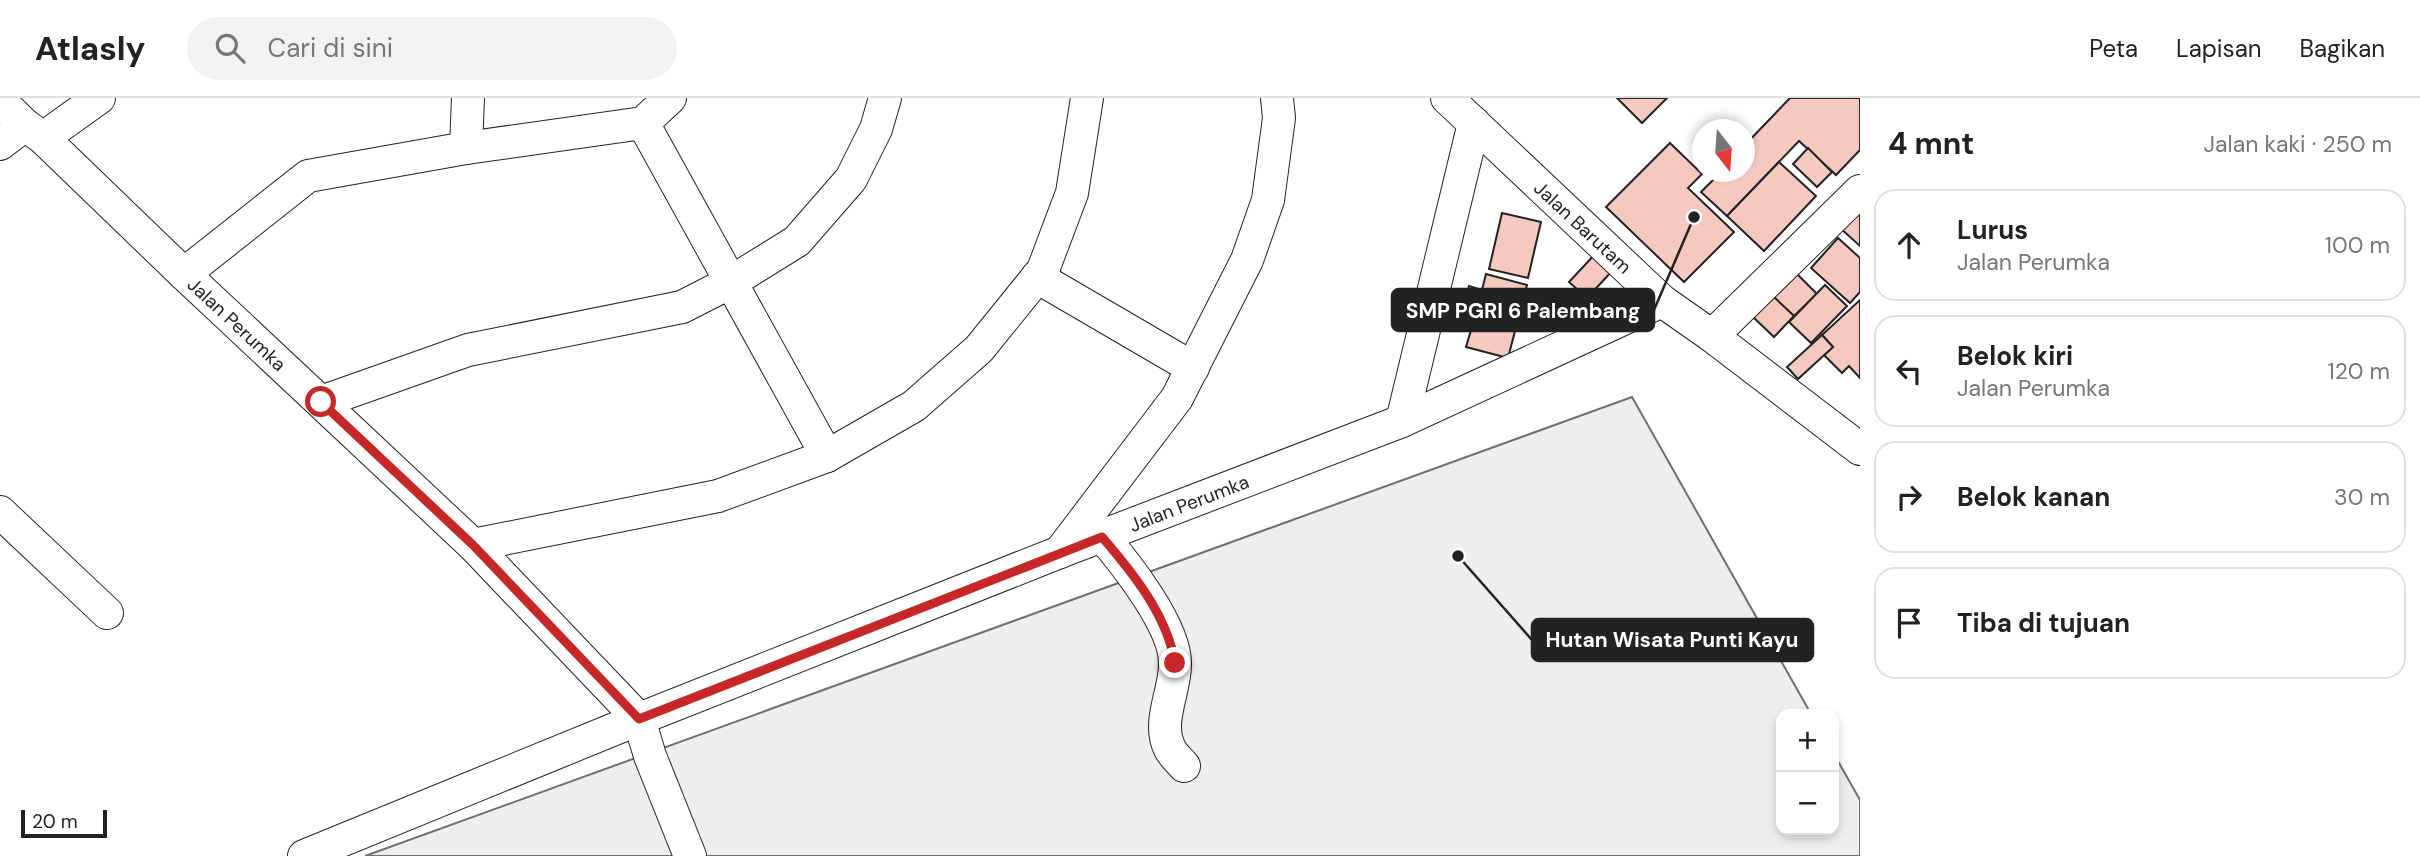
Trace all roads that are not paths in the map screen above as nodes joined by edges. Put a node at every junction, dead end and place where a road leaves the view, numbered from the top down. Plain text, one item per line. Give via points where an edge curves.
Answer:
1 (99, 98) edge
2 (468, 98) edge
3 (670, 98) edge
4 (885, 98) edge
5 (1277, 98) edge
6 (1447, 98) edge
7 (1082, 99) edge
8 (0, 101) edge
9 (643, 123) junction
10 (1474, 123) junction
11 (34, 132) junction
12 (0, 144) edge
13 (466, 148) junction
14 (1860, 191) edge
15 (184, 274) junction
16 (1037, 277) junction
17 (731, 282) junction
18 (1662, 301) junction
19 (1712, 336) junction
20 (1193, 368) junction
21 (321, 402) junction
22 (1402, 421) junction
23 (1860, 449) edge
24 (827, 456) junction
25 (0, 512) edge
26 (1102, 537) junction
27 (473, 545) junction
28 (1060, 552) junction
29 (107, 613) dead end
30 (639, 719) junction
31 (1184, 766) dead end
32 (304, 856) edge
33 (690, 856) edge

1 - 11 street
2 - 13 street
3 - 9 street
4 - 17 street via 876,129 851,179 797,241
5 - 20 street via 1279,118 1268,200 1247,260
6 - 10 street, Jalan Barutam
7 - 16 street via 1072,193
8 - 11 street, Jalan Perumka
9 - 13 street
9 - 17 street
10 - 18 street, Jalan Barutam
10 - 22 street
11 - 12 street
11 - 15 street, Jalan Perumka
13 - 15 street via 308,176
14 - 19 street
15 - 21 street, Jalan Perumka
16 - 20 street
16 - 24 street via 979,348 914,406
17 - 21 street via 682,307 468,350
17 - 24 street
18 - 19 street, Jalan Barutam
18 - 22 street, Jalan Perumka
19 - 23 street, Jalan Barutam
20 - 28 street via 1177,398
21 - 27 street, Jalan Perumka
22 - 26 street, Jalan Perumka
24 - 27 street via 718,496
25 - 29 street
26 - 28 street, Jalan Perumka
26 - 31 street via 1166,628 1175,663 1167,738
27 - 30 street, Jalan Perumka
28 - 30 street, Jalan Perumka
30 - 32 street
30 - 33 street

